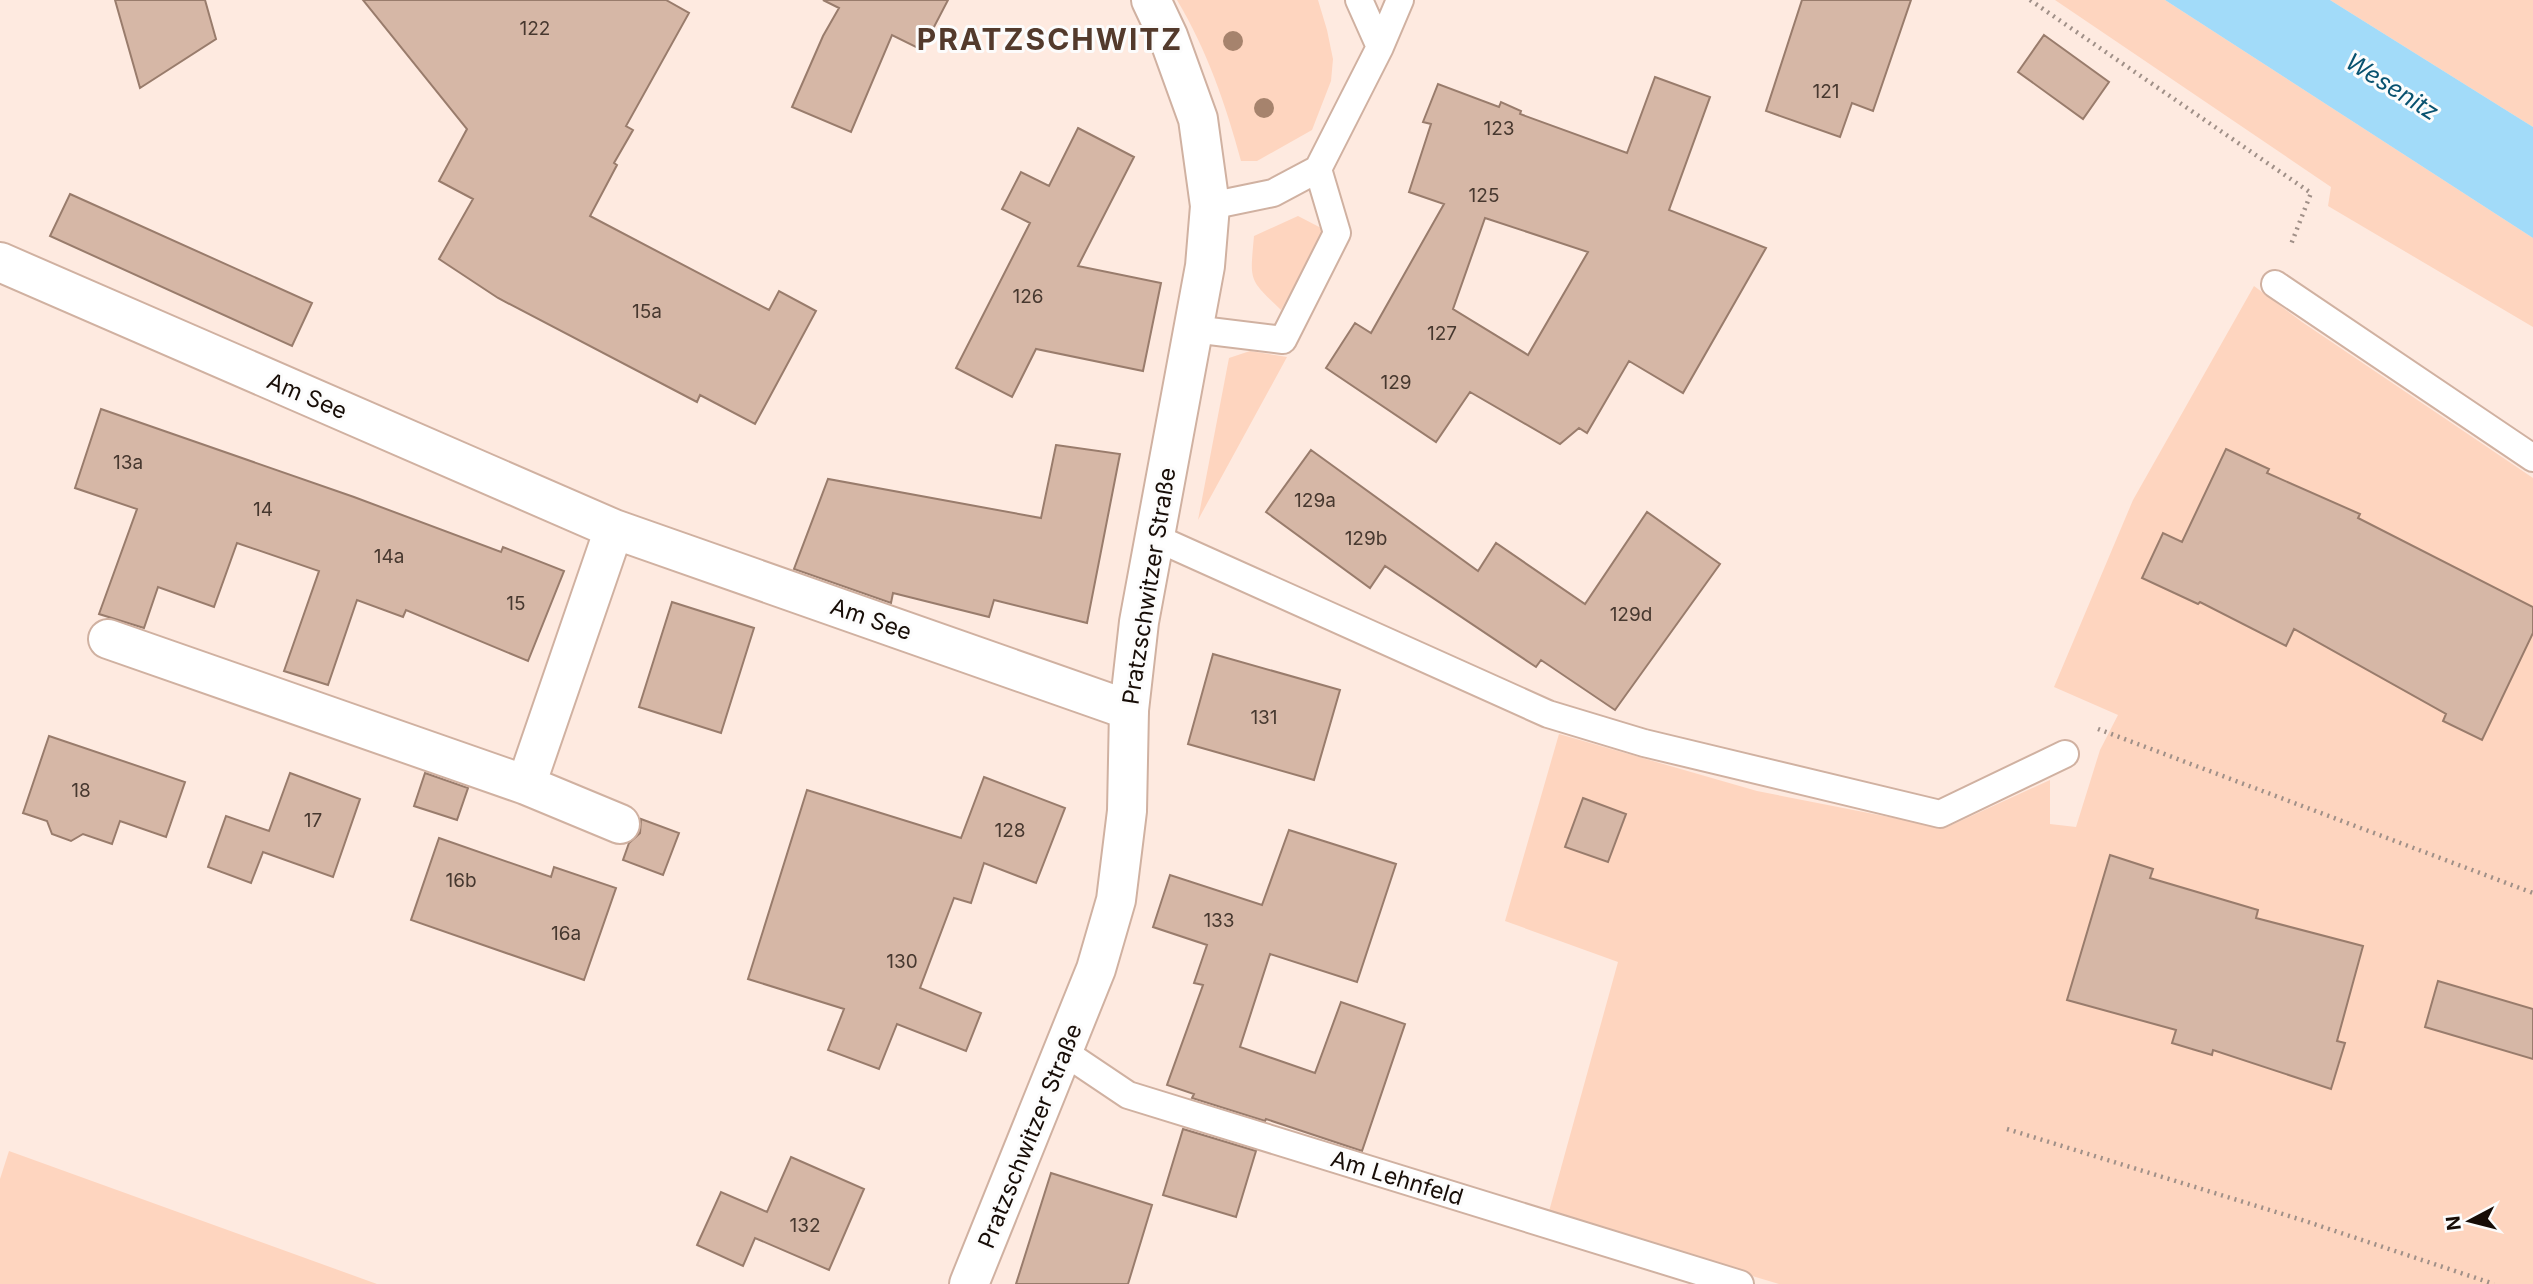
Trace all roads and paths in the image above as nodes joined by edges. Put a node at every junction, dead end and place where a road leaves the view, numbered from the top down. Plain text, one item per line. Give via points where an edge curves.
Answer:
1 (1151, 0) edge
2 (1359, 0) edge
3 (1400, 0) edge
4 (2030, 0) edge
5 (1380, 47) junction
6 (1318, 169) junction
7 (1210, 206) junction
8 (0, 262) edge
9 (2275, 284) joint
10 (1193, 329) junction
11 (2533, 458) edge
12 (614, 529) junction
13 (1154, 537) junction
14 (108, 639) dead end
15 (1129, 710) junction
16 (2065, 754) joint
17 (526, 785) junction
18 (620, 824) dead end
19 (2533, 893) edge
20 (1064, 1052) junction
21 (2007, 1129) dead end
22 (970, 1284) edge
23 (1740, 1284) edge
24 (2494, 1284) edge

1 - 7 street, Pratzschwitzer Straße via 1198,119
2 - 5 lane
3 - 5 lane
4 - 9 path via 2311,193
5 - 6 lane
6 - 7 lane via 1273,192
6 - 10 lane via 1337,233 1283,340
7 - 10 street, Pratzschwitzer Straße
8 - 12 street, Am See
9 - 11 lane
10 - 13 street, Pratzschwitzer Straße
12 - 15 street, Am See
12 - 17 street
13 - 15 street, Pratzschwitzer Straße
13 - 16 lane via 1548,714 1644,743 1940,814
14 - 17 street
15 - 20 street, Pratzschwitzer Straße via 1127,811 1116,900
16 - 19 path via 2090,726
17 - 18 street
20 - 22 street, Pratzschwitzer Straße
20 - 23 lane, Am Lehnfeld via 1128,1095
21 - 24 path

